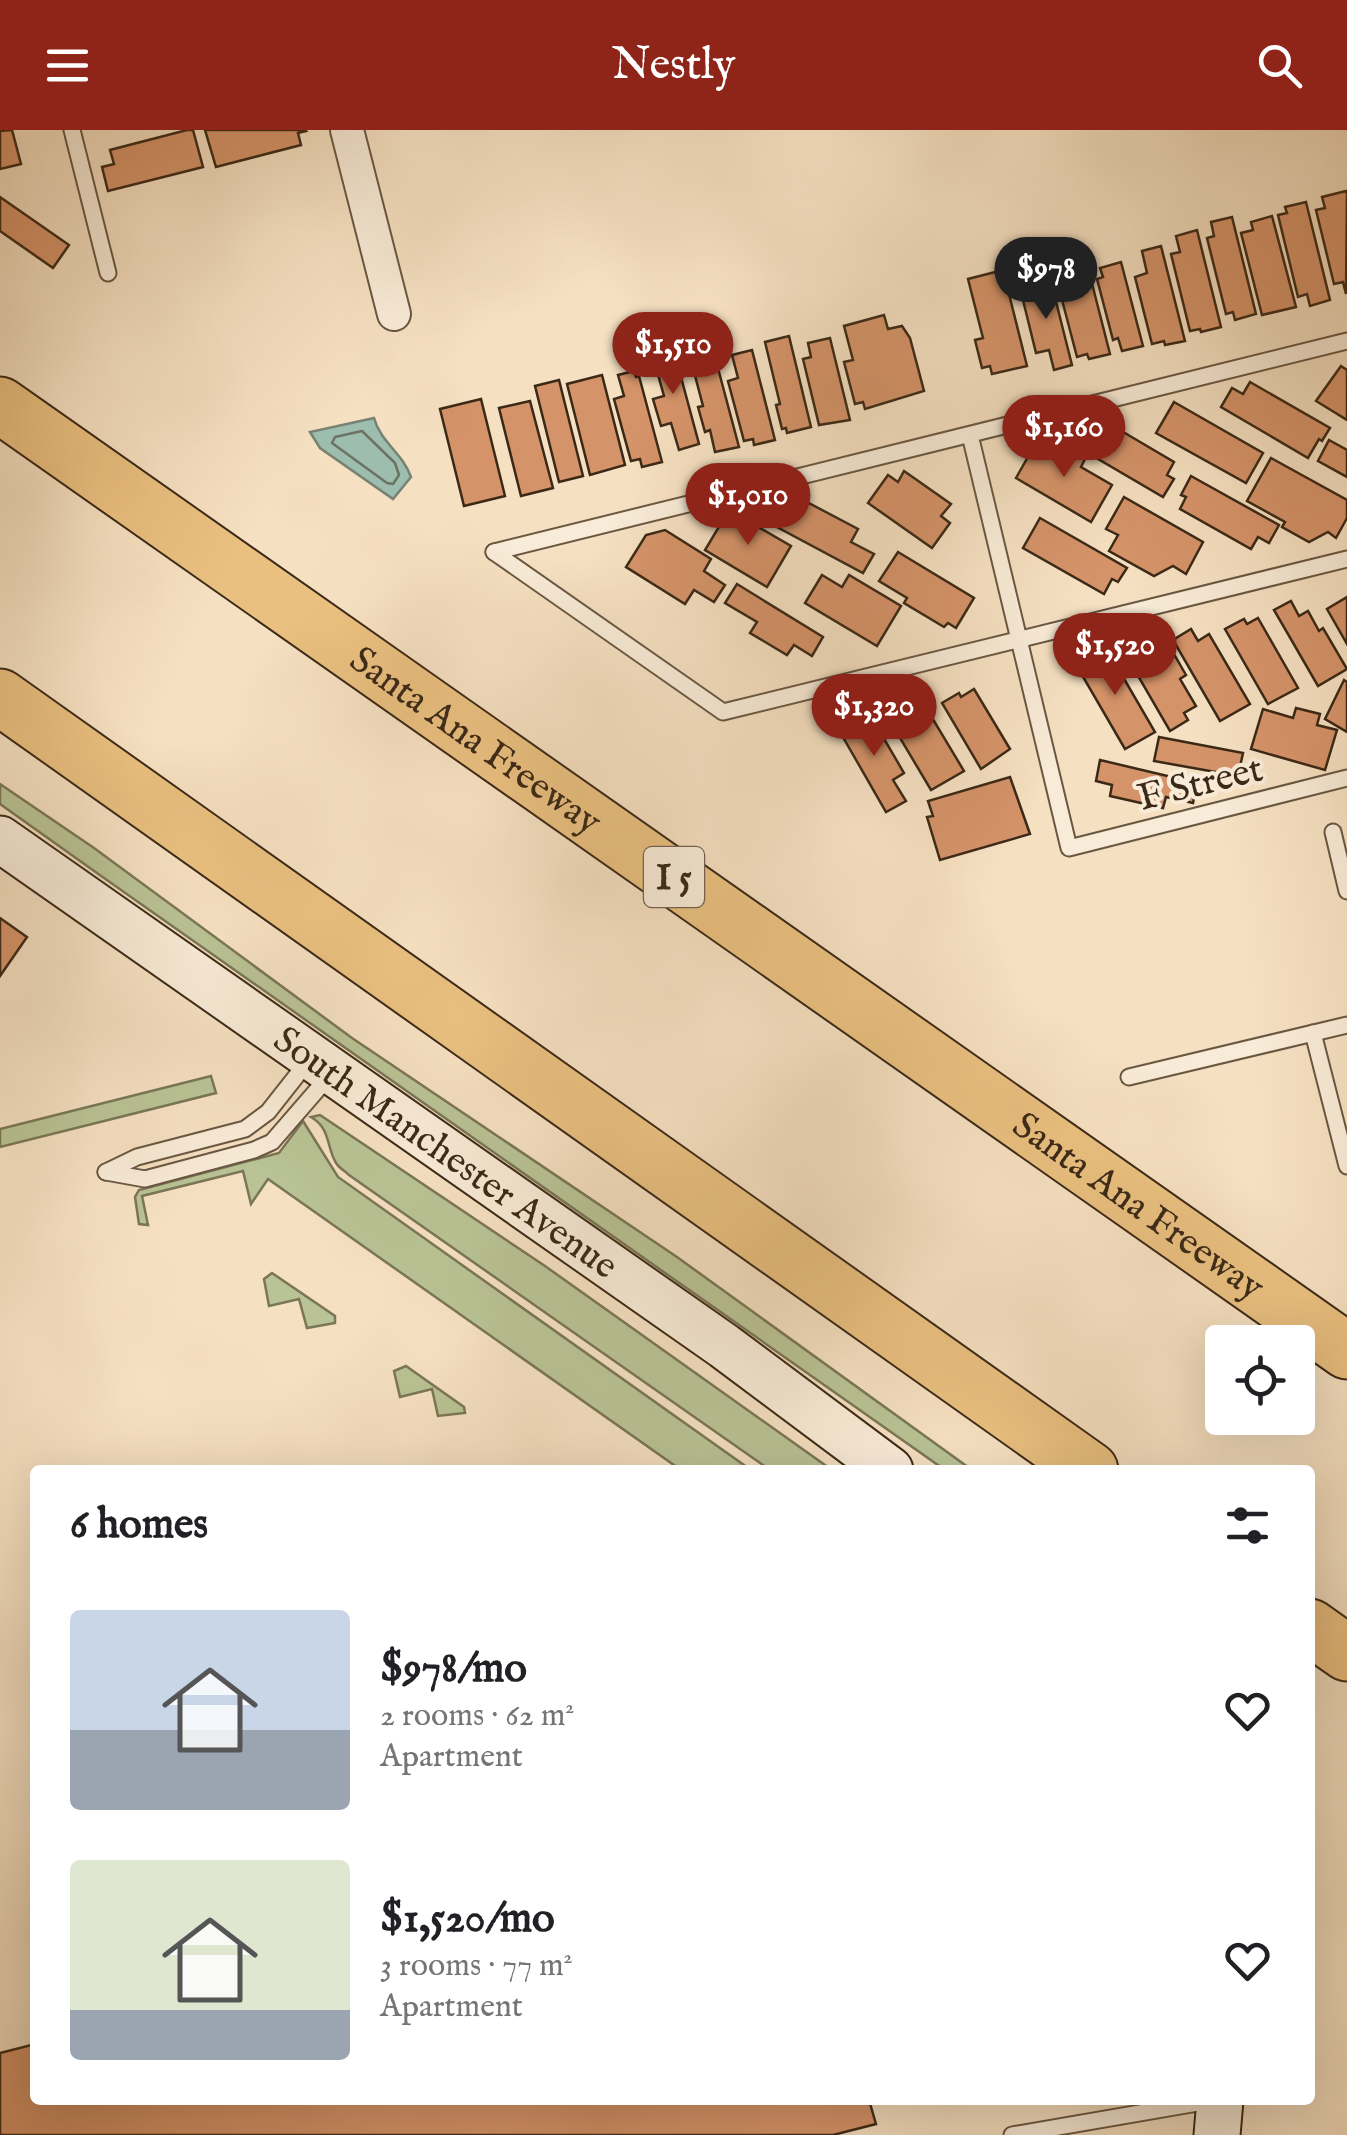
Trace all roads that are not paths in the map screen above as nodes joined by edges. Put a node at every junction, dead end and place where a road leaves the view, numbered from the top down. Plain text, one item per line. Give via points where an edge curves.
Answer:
1 (72, 130) edge
2 (348, 130) edge
3 (108, 272) dead end
4 (394, 314) dead end
5 (1347, 342) edge
6 (0, 406) edge
7 (970, 435) junction
8 (1347, 559) edge
9 (1019, 640) junction
10 (0, 696) edge
11 (1347, 778) edge
12 (1332, 832) dead end
13 (0, 839) edge
14 (1347, 891) edge
15 (1347, 1025) edge
16 (1313, 1033) junction
17 (322, 1065) junction
18 (1129, 1078) dead end
19 (1347, 1166) edge
20 (1347, 1351) edge
21 (883, 1465) edge
22 (1083, 1465) edge
23 (1315, 1630) edge
24 (1347, 1653) edge
25 (1189, 2105) edge
26 (1218, 2105) edge
27 (1012, 2135) edge
28 (1217, 2135) edge

1 - 3 lane
2 - 4 street
5 - 7 lane
6 - 20 highway, Santa Ana Freeway / I 5
7 - 9 lane
7 - 9 lane via 494,552 723,712
8 - 9 lane
9 - 11 lane, F Street via 1069,848
10 - 22 highway
12 - 14 lane
13 - 17 street, South Manchester Avenue
15 - 16 lane
16 - 18 lane
16 - 19 lane
17 - 17 lane via 245,1129 137,1157 106,1172 144,1179 272,1142
17 - 21 street, South Manchester Avenue
23 - 24 highway
25 - 27 lane
26 - 28 street

